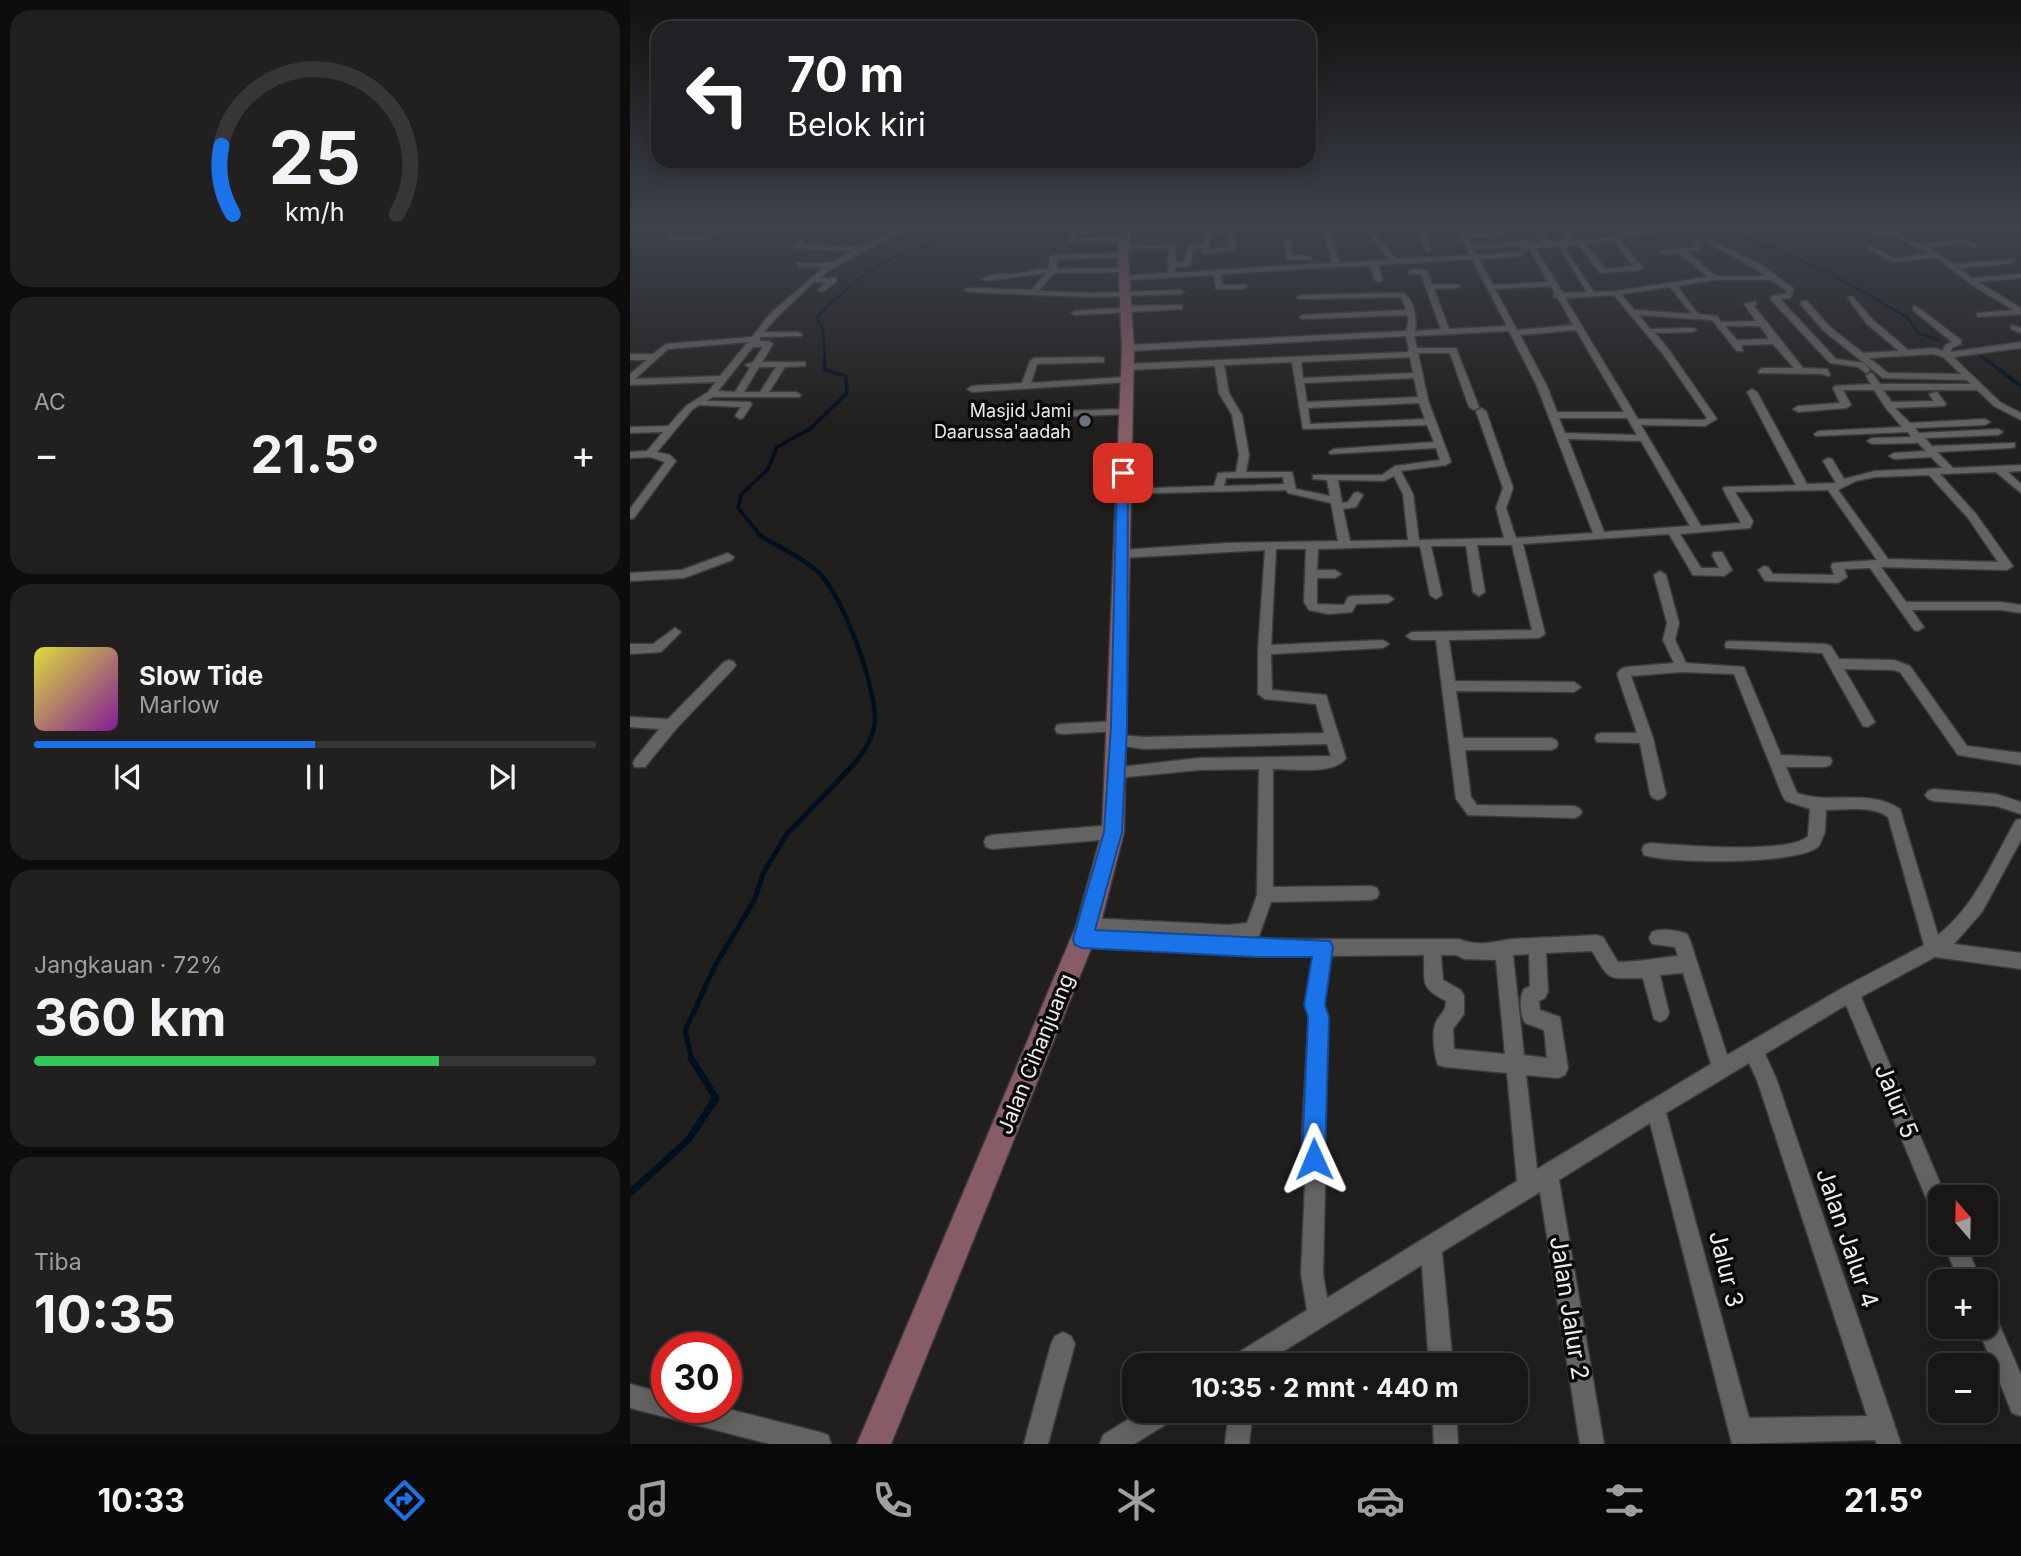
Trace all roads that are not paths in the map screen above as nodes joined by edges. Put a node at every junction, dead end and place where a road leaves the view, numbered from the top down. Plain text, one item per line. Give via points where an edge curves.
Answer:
1 (799, 292) edge
2 (1045, 292) edge
3 (1125, 292) edge
4 (1178, 292) edge
5 (1180, 292) edge
6 (1431, 292) edge
7 (1494, 292) edge
8 (1555, 292) edge
9 (1620, 292) edge
10 (1678, 292) edge
11 (1787, 292) edge
12 (1990, 292) edge
13 (1616, 293) junction
14 (1592, 294) joint
15 (1557, 296) junction
16 (1301, 297) dead end
17 (1852, 298) dead end
18 (2017, 298) edge
19 (2002, 300) junction
20 (1753, 303) dead end
21 (1804, 303) dead end
22 (1125, 304) junction
23 (1916, 307) dead end
24 (1410, 312) junction
25 (1634, 312) junction
26 (2021, 312) edge
27 (1075, 313) dead end
28 (1695, 313) dead end
29 (1980, 315) dead end
30 (1303, 317) dead end
31 (1574, 323) junction
32 (1763, 323) junction
33 (1719, 324) junction
34 (1514, 328) junction
35 (1693, 330) dead end
36 (1649, 331) junction
37 (1446, 332) junction
38 (798, 334) dead end
39 (1410, 334) junction
40 (757, 340) junction
41 (1272, 340) junction
42 (1775, 341) junction
43 (1239, 342) junction
44 (2021, 345) edge
45 (1905, 352) junction
46 (1412, 353) junction
47 (1946, 355) junction
48 (630, 356) edge
49 (653, 356) junction
50 (1859, 356) junction
51 (1296, 359) junction
52 (1101, 360) dead end
53 (1275, 360) junction
54 (1241, 362) junction
55 (1219, 363) junction
56 (757, 364) junction
57 (802, 364) dead end
58 (782, 365) junction
59 (1126, 365) junction
60 (734, 366) junction
61 (1762, 371) dead end
62 (1801, 371) junction
63 (1826, 373) dead end
64 (1417, 375) junction
65 (1967, 377) junction
66 (724, 379) junction
67 (630, 381) edge
68 (1300, 381) junction
69 (1025, 387) junction
70 (1978, 387) junction
71 (1878, 388) junction
72 (972, 389) dead end
73 (1752, 392) dead end
74 (739, 393) junction
75 (764, 393) junction
76 (711, 394) junction
77 (796, 394) dead end
78 (1934, 394) dead end
79 (1423, 400) junction
80 (694, 405) junction
81 (1303, 405) junction
82 (1888, 405) junction
83 (1798, 409) dead end
84 (1124, 412) junction
85 (1061, 414) dead end
86 (1553, 415) junction
87 (740, 416) dead end
88 (2021, 417) edge
89 (1633, 418) junction
90 (1431, 422) junction
91 (1985, 422) dead end
92 (671, 429) junction
93 (630, 430) edge
94 (1998, 432) dead end
95 (1912, 433) junction
96 (1819, 434) dead end
97 (1562, 436) junction
98 (1643, 438) junction
99 (1872, 441) dead end
100 (1439, 445) junction
101 (2011, 445) dead end
102 (1334, 452) dead end
103 (1931, 452) junction
104 (650, 454) junction
105 (630, 455) edge
106 (1894, 456) dead end
107 (1828, 461) dead end
108 (2021, 468) edge
109 (2000, 470) junction
110 (1395, 471) junction
111 (1950, 471) junction
112 (1241, 473) junction
113 (1933, 473) junction
114 (1317, 477) dead end
115 (1332, 478) junction
116 (1837, 486) junction
117 (1289, 487) junction
118 (1803, 487) junction
119 (1218, 489) junction
120 (2021, 491) edge
121 (1122, 492) junction
122 (1358, 495) dead end
123 (1338, 504) junction
124 (630, 516) edge
125 (1697, 528) junction
126 (1672, 530) junction
127 (1600, 536) junction
128 (1514, 541) junction
129 (1471, 543) junction
130 (1419, 544) junction
131 (1271, 546) junction
132 (1312, 546) junction
133 (1345, 546) junction
134 (1121, 554) junction
135 (1718, 555) dead end
136 (728, 557) dead end
137 (1879, 564) junction
138 (1764, 570) dead end
139 (1312, 574) junction
140 (1335, 574) dead end
141 (1660, 575) dead end
142 (630, 577) edge
143 (1479, 592) dead end
144 (1436, 595) dead end
145 (1388, 599) dead end
146 (1904, 606) junction
147 (2021, 609) edge
148 (1918, 627) dead end
149 (675, 632) dead end
150 (1412, 636) dead end
151 (1443, 636) junction
152 (1383, 644) dead end
153 (1731, 646) dead end
154 (630, 649) edge
155 (1264, 650) junction
156 (729, 664) dead end
157 (1836, 664) junction
158 (1682, 667) junction
159 (1450, 687) junction
160 (1573, 687) dead end
161 (630, 722) edge
162 (1868, 722) dead end
163 (671, 725) junction
164 (1062, 729) dead end
165 (1119, 733) junction
166 (1333, 738) junction
167 (1602, 738) dead end
168 (1646, 739) junction
169 (1458, 744) junction
170 (1550, 744) dead end
171 (2021, 759) edge
172 (1775, 761) junction
173 (1825, 761) dead end
174 (1266, 762) junction
175 (640, 763) dead end
176 (1117, 772) junction
177 (1658, 794) dead end
178 (1933, 795) dead end
179 (1818, 805) junction
180 (2021, 808) edge
181 (1574, 812) dead end
182 (2021, 825) edge
183 (1113, 832) junction
184 (992, 842) dead end
185 (1650, 850) dead end
186 (1371, 893) dead end
187 (1265, 895) junction
188 (1085, 932) junction
189 (1658, 938) dead end
190 (1323, 947) junction
191 (1432, 947) junction
192 (1537, 947) junction
193 (1934, 949) junction
194 (1504, 952) junction
195 (2021, 961) edge
196 (1688, 964) junction
197 (1649, 970) junction
198 (1850, 993) junction
199 (1660, 1013) dead end
200 (1753, 1050) junction
201 (1514, 1062) junction
202 (1722, 1069) junction
203 (1655, 1108) junction
204 (1547, 1173) junction
205 (1528, 1184) junction
206 (1931, 1185) edge
207 (1431, 1247) junction
208 (1319, 1314) junction
209 (1994, 1339) edge
210 (1063, 1344) dead end
211 (1259, 1353) edge
212 (1440, 1353) edge
213 (630, 1396) edge
214 (651, 1402) edge
215 (2021, 1404) edge
216 (736, 1423) edge
217 (1145, 1423) edge
218 (1239, 1423) edge
219 (1445, 1423) edge
220 (1886, 1436) edge
221 (1742, 1437) edge
222 (819, 1444) edge
223 (874, 1444) edge
224 (1035, 1444) edge
225 (1112, 1444) edge
226 (1237, 1444) edge
227 (1446, 1444) edge
228 (1592, 1444) edge

1 - 40 street
2 - 22 street
3 - 22 main road, Jalan Cihanjuang
4 - 22 street
5 - 22 street via 1178,307
6 - 37 street
7 - 34 street
8 - 15 street
9 - 13 street
10 - 28 street
11 - 71 street via 1774,299 1833,362 1861,365
12 - 19 street
13 - 14 street
13 - 25 street
14 - 15 street
15 - 31 street
16 - 24 street via 1401,293
17 - 45 street via 1870,322
18 - 19 street
19 - 26 street
20 - 32 street via 1748,304
21 - 50 street
22 - 27 street
22 - 59 main road, Jalan Cihanjuang
23 - 47 street via 1958,342 1948,347
24 - 30 street
24 - 39 street
25 - 33 street via 1714,318
25 - 36 street
26 - 29 street
31 - 34 street
31 - 89 street
32 - 33 street
32 - 42 street
33 - 42 street via 1737,346
34 - 37 street
34 - 86 street
35 - 36 street
36 - 89 street via 1712,419 1705,423
37 - 39 street
38 - 40 street
39 - 41 street
39 - 46 street
40 - 49 street via 671,346
40 - 56 street via 769,344
40 - 60 street
41 - 43 street
41 - 53 street
42 - 62 street
43 - 54 street
43 - 59 street
44 - 47 street
45 - 47 street
45 - 50 street
46 - 51 street
46 - 64 street
46 - 128 street via 1452,350 1508,488 1501,508
47 - 65 street
48 - 49 street
49 - 67 street
50 - 65 street via 1886,376
51 - 53 street
51 - 68 street
52 - 69 street via 1034,361
53 - 54 street
54 - 55 street
55 - 59 street
55 - 112 street via 1224,393 1237,415 1244,455
56 - 58 street
56 - 60 street
56 - 74 street
57 - 58 street
58 - 75 street
59 - 69 street
59 - 84 main road, Jalan Cihanjuang
60 - 66 street
61 - 62 street
62 - 63 street
64 - 68 street
64 - 79 street
65 - 70 street
66 - 67 street
66 - 76 street
68 - 81 street
69 - 72 street
70 - 71 street
70 - 88 street
71 - 82 street
71 - 83 street via 1839,387 1846,405
73 - 118 street
74 - 75 street
74 - 76 street
75 - 77 street
76 - 80 street
78 - 82 street via 1941,404
79 - 81 street
79 - 90 street
80 - 87 street via 747,404
80 - 92 street
81 - 90 street via 1305,427 1309,428
82 - 95 street
84 - 85 street
84 - 121 main road, Jalan Cihanjuang
86 - 89 street
86 - 97 street
89 - 98 street
90 - 100 street
91 - 95 street
92 - 93 street
92 - 104 street
94 - 95 street
95 - 96 street
95 - 99 street
95 - 103 street
97 - 98 street
97 - 127 street
98 - 125 street
100 - 102 street
100 - 110 street via 1444,464
101 - 103 street
103 - 106 street
103 - 111 street
104 - 105 street
104 - 124 street via 671,461
107 - 116 street
108 - 109 street
109 - 111 street
109 - 120 street
110 - 115 street via 1384,478
110 - 130 street via 1407,496
111 - 113 street
112 - 117 street via 1287,472
112 - 119 street via 1220,475
113 - 116 street via 1875,474
113 - 137 street via 1972,516 2007,566
114 - 115 street
115 - 123 street
116 - 118 street
116 - 137 street
117 - 119 street
117 - 123 street
118 - 125 street via 1728,489 1747,524
119 - 121 street
121 - 134 main road, Jalan Cihanjuang
122 - 123 street via 1352,505
123 - 133 street
125 - 126 street
126 - 127 street
126 - 135 street via 1697,572 1724,572
127 - 128 street
128 - 129 street
128 - 151 street via 1539,634
129 - 130 street
129 - 143 street
130 - 133 street
130 - 144 street
131 - 132 street
131 - 134 street
131 - 155 street
132 - 133 street
132 - 139 street
134 - 165 main road, Jalan Cihanjuang
136 - 142 street via 684,574
137 - 138 street via 1837,566 1838,579 1769,578
137 - 146 street
139 - 140 street
139 - 145 street via 1310,602 1319,609 1348,609 1352,600
141 - 158 street via 1673,623 1670,640
146 - 147 street
146 - 148 street
149 - 154 street via 656,649
150 - 151 street
151 - 159 street
152 - 155 street
153 - 157 street via 1825,648
155 - 166 street via 1265,694 1320,698
156 - 163 street
157 - 162 street
157 - 171 street via 1906,669 1963,751
158 - 168 street via 1624,674
158 - 172 street via 1741,671
159 - 160 street
159 - 169 street
161 - 163 street
163 - 175 street
164 - 165 street
165 - 166 street via 1143,743
165 - 176 main road, Jalan Cihanjuang
166 - 174 street via 1339,758 1332,763
167 - 168 street
168 - 177 street
169 - 170 street
169 - 181 street via 1464,799 1473,811
172 - 173 street
172 - 179 street via 1791,797
174 - 176 street
174 - 187 street
176 - 183 main road, Jalan Cihanjuang
178 - 180 street via 1996,800
179 - 185 street via 1818,836 1810,846 1785,853
179 - 193 street via 1891,808
182 - 193 street via 1976,907
183 - 184 street
183 - 188 main road, Jalan Cihanjuang
186 - 187 street
187 - 188 street via 1257,925 1247,933
188 - 190 street via 1255,948
188 - 223 main road, Jalan Cihanjuang
189 - 196 street via 1680,939
190 - 191 street
190 - 208 street via 1314,1005 1318,1017 1312,1134 1312,1274
191 - 194 street
191 - 201 street via 1434,985 1455,996 1454,1016 1444,1026 1444,1057
192 - 194 street via 1505,947
192 - 197 street via 1597,943 1613,970
192 - 201 street via 1539,992 1530,995 1531,1017 1553,1023 1560,1066
193 - 195 street
193 - 198 street
194 - 201 street
196 - 197 street via 1651,966
196 - 202 street
197 - 199 street
198 - 200 street
198 - 206 street, Jalur 5
200 - 202 street
200 - 220 street, Jalan Jalur 4
201 - 205 street
202 - 203 street
203 - 204 street
203 - 221 street, Jalur 3
204 - 205 street
204 - 228 street, Jalan Jalur 2
205 - 207 street
207 - 208 street
207 - 212 street
208 - 211 street
209 - 215 street
210 - 224 street
213 - 214 street
216 - 222 street
217 - 225 street
218 - 226 street
219 - 227 street
220 - 221 street

